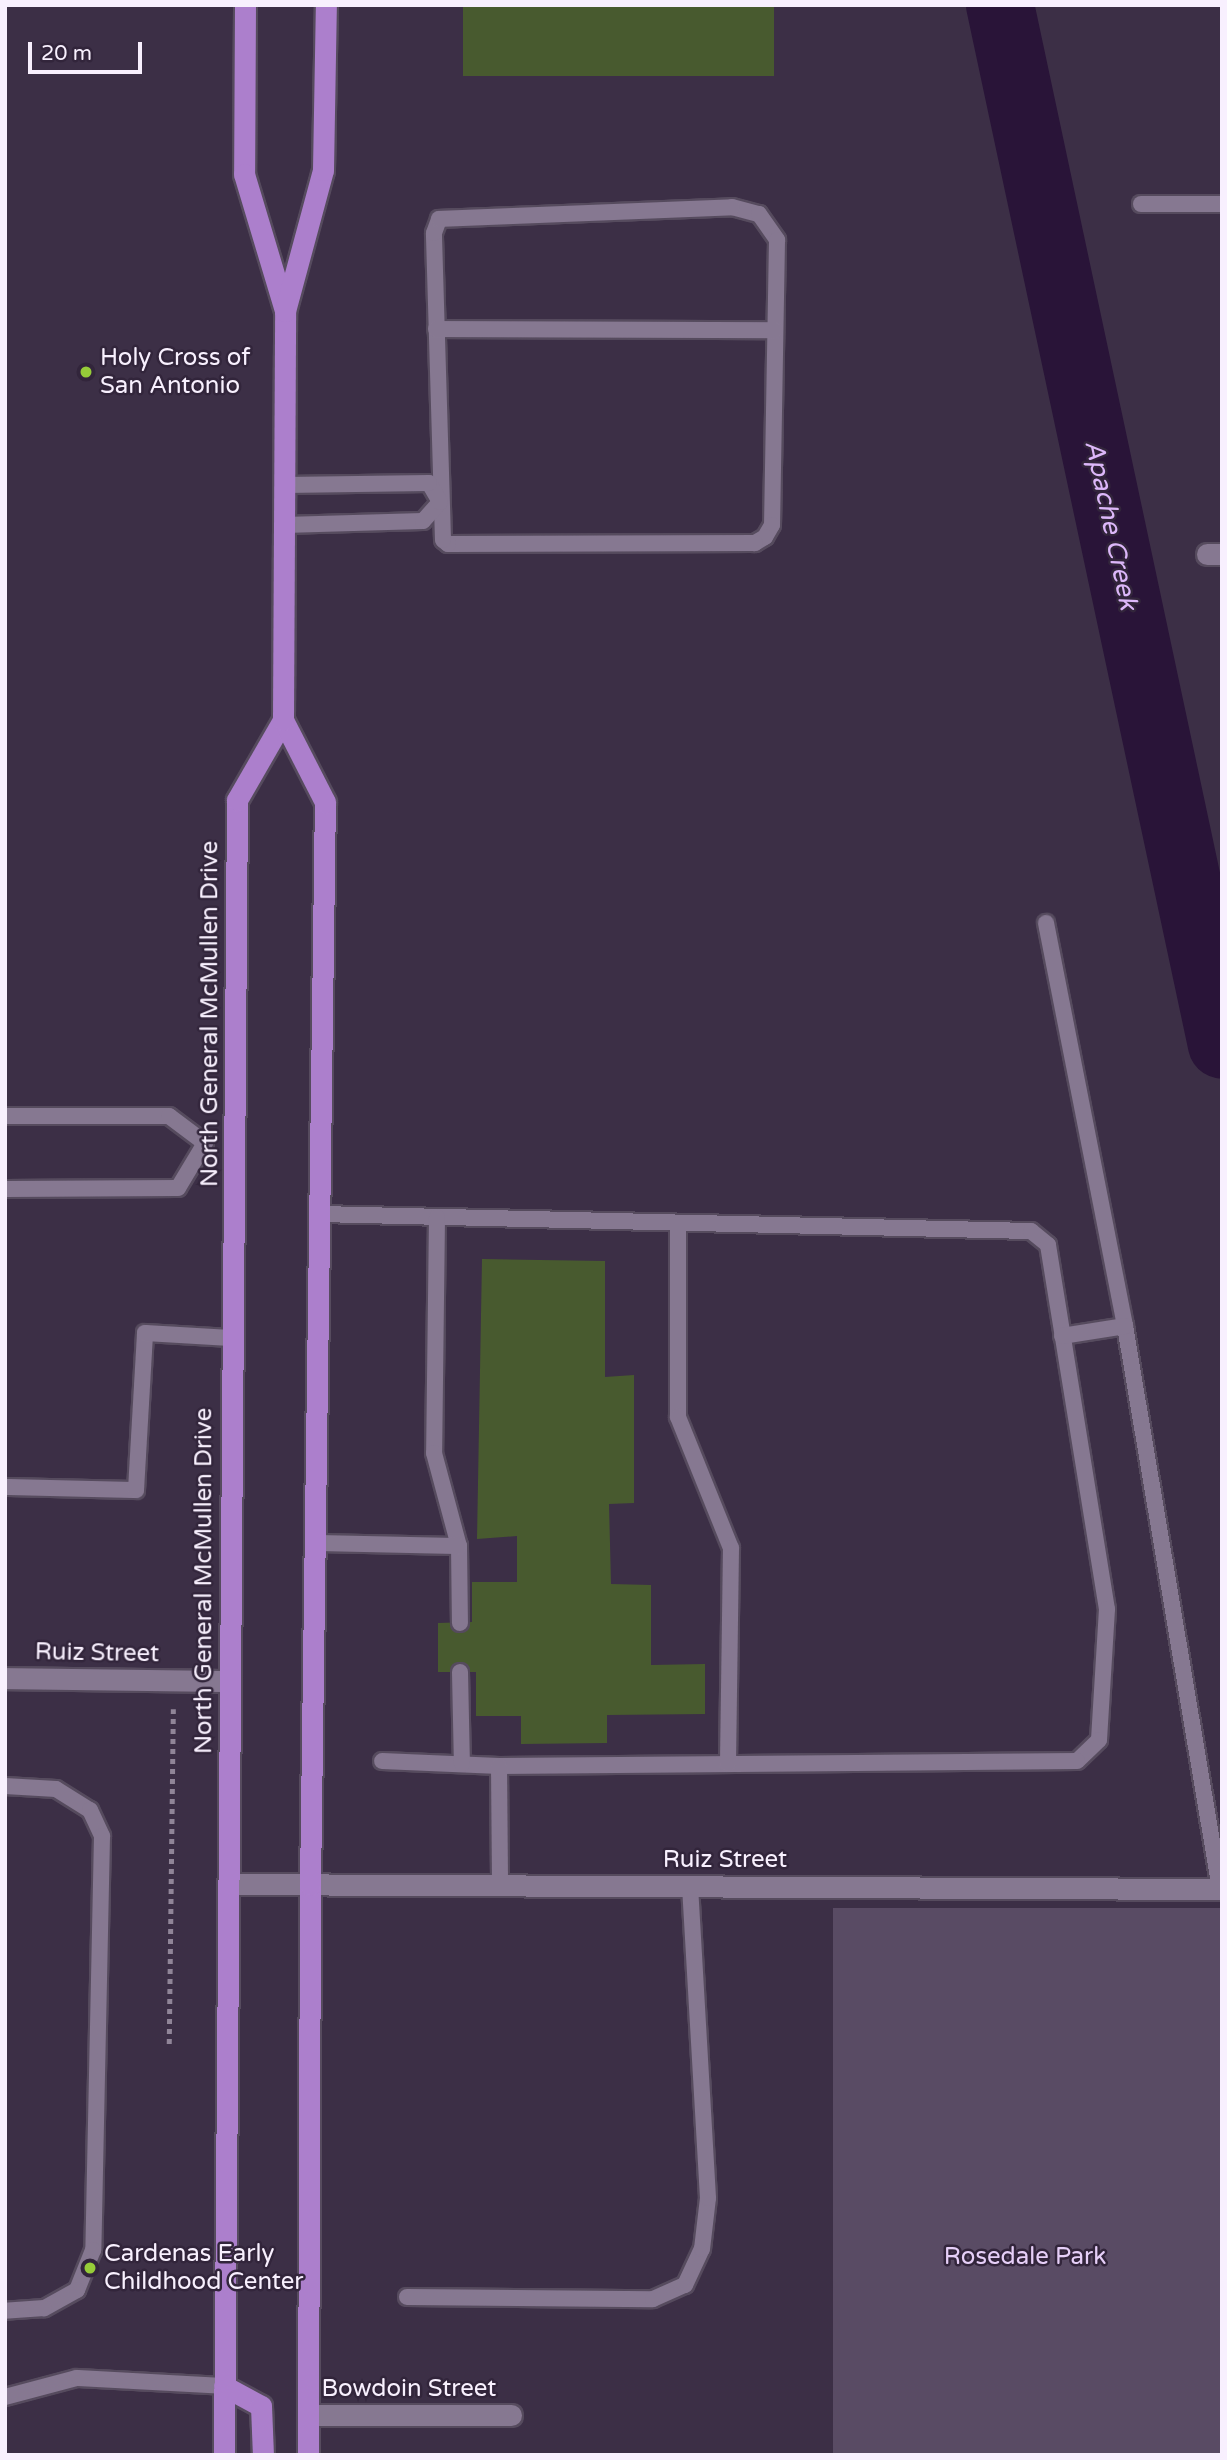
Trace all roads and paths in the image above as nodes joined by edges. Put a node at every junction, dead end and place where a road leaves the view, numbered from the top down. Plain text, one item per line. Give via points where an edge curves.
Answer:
1 (246, 5) edge
2 (326, 5) edge
3 (1222, 204) edge
4 (1141, 205) dead end
5 (285, 311) junction
6 (436, 330) junction
7 (775, 330) junction
8 (285, 485) junction
9 (440, 502) junction
10 (284, 525) junction
11 (283, 720) junction
12 (1046, 923) dead end
13 (5, 1116) edge
14 (205, 1143) junction
15 (236, 1144) junction
16 (5, 1189) edge
17 (319, 1214) junction
18 (437, 1216) junction
19 (678, 1223) junction
20 (1125, 1326) junction
21 (1062, 1336) junction
22 (231, 1338) junction
23 (5, 1487) edge
24 (315, 1543) junction
25 (459, 1546) junction
26 (460, 1623) dead end
27 (460, 1672) dead end
28 (5, 1678) edge
29 (230, 1681) junction
30 (173, 1702) dead end
31 (382, 1761) dead end
32 (462, 1764) junction
33 (728, 1764) junction
34 (499, 1766) junction
35 (5, 1786) edge
36 (228, 1884) junction
37 (310, 1885) junction
38 (500, 1886) junction
39 (690, 1886) junction
40 (1221, 1889) edge
41 (169, 2044) dead end
42 (407, 2297) dead end
43 (5, 2311) edge
44 (224, 2386) junction
45 (5, 2398) edge
46 (308, 2415) junction
47 (510, 2415) dead end
48 (224, 2455) edge
49 (263, 2455) edge
50 (308, 2455) edge

1 - 5 main road, North General McMullen Drive via 244,174
2 - 5 main road, North General McMullen Drive via 323,170
3 - 4 lane
5 - 8 main road, North General McMullen Drive
6 - 7 lane
6 - 7 lane via 434,233 439,219 732,207 759,214 777,240
6 - 9 lane
7 - 9 lane via 772,525 755,543 448,544 440,535
8 - 9 lane via 429,482
8 - 10 main road, North General McMullen Drive
9 - 10 lane via 423,521
10 - 11 main road, North General McMullen Drive
11 - 15 main road, North General McMullen Drive via 237,800
11 - 17 main road, North General McMullen Drive via 325,802
12 - 20 lane
13 - 14 lane via 169,1116
14 - 15 lane
14 - 16 lane via 178,1188
15 - 22 main road, North General McMullen Drive
17 - 18 lane
17 - 24 main road, North General McMullen Drive
18 - 19 lane
18 - 25 lane via 434,1453
19 - 21 lane via 1031,1231 1048,1245
19 - 33 lane via 678,1417 731,1548
20 - 21 lane
20 - 40 lane
21 - 33 lane via 1107,1609 1099,1740 1077,1761
22 - 23 lane via 145,1333 136,1490
22 - 29 main road, North General McMullen Drive
24 - 25 lane
24 - 37 main road, North General McMullen Drive
25 - 26 lane
27 - 32 lane
28 - 29 street, Ruiz Street
29 - 36 main road, North General McMullen Drive
30 - 41 path
31 - 32 lane
32 - 34 lane
33 - 34 lane
34 - 38 lane
35 - 43 lane via 56,1789 90,1810 102,1836 93,2250 77,2290 44,2308
36 - 37 street, Ruiz Street
36 - 44 main road, North General McMullen Drive
37 - 38 street, Ruiz Street
37 - 46 main road, North General McMullen Drive
38 - 39 street, Ruiz Street
39 - 40 street, Ruiz Street
39 - 42 lane via 708,2198 702,2249 685,2285 653,2299
44 - 45 lane via 76,2378
44 - 48 main road, North General McMullen Drive
44 - 49 main road via 261,2406
46 - 47 street, Bowdoin Street
46 - 50 main road, North General McMullen Drive

